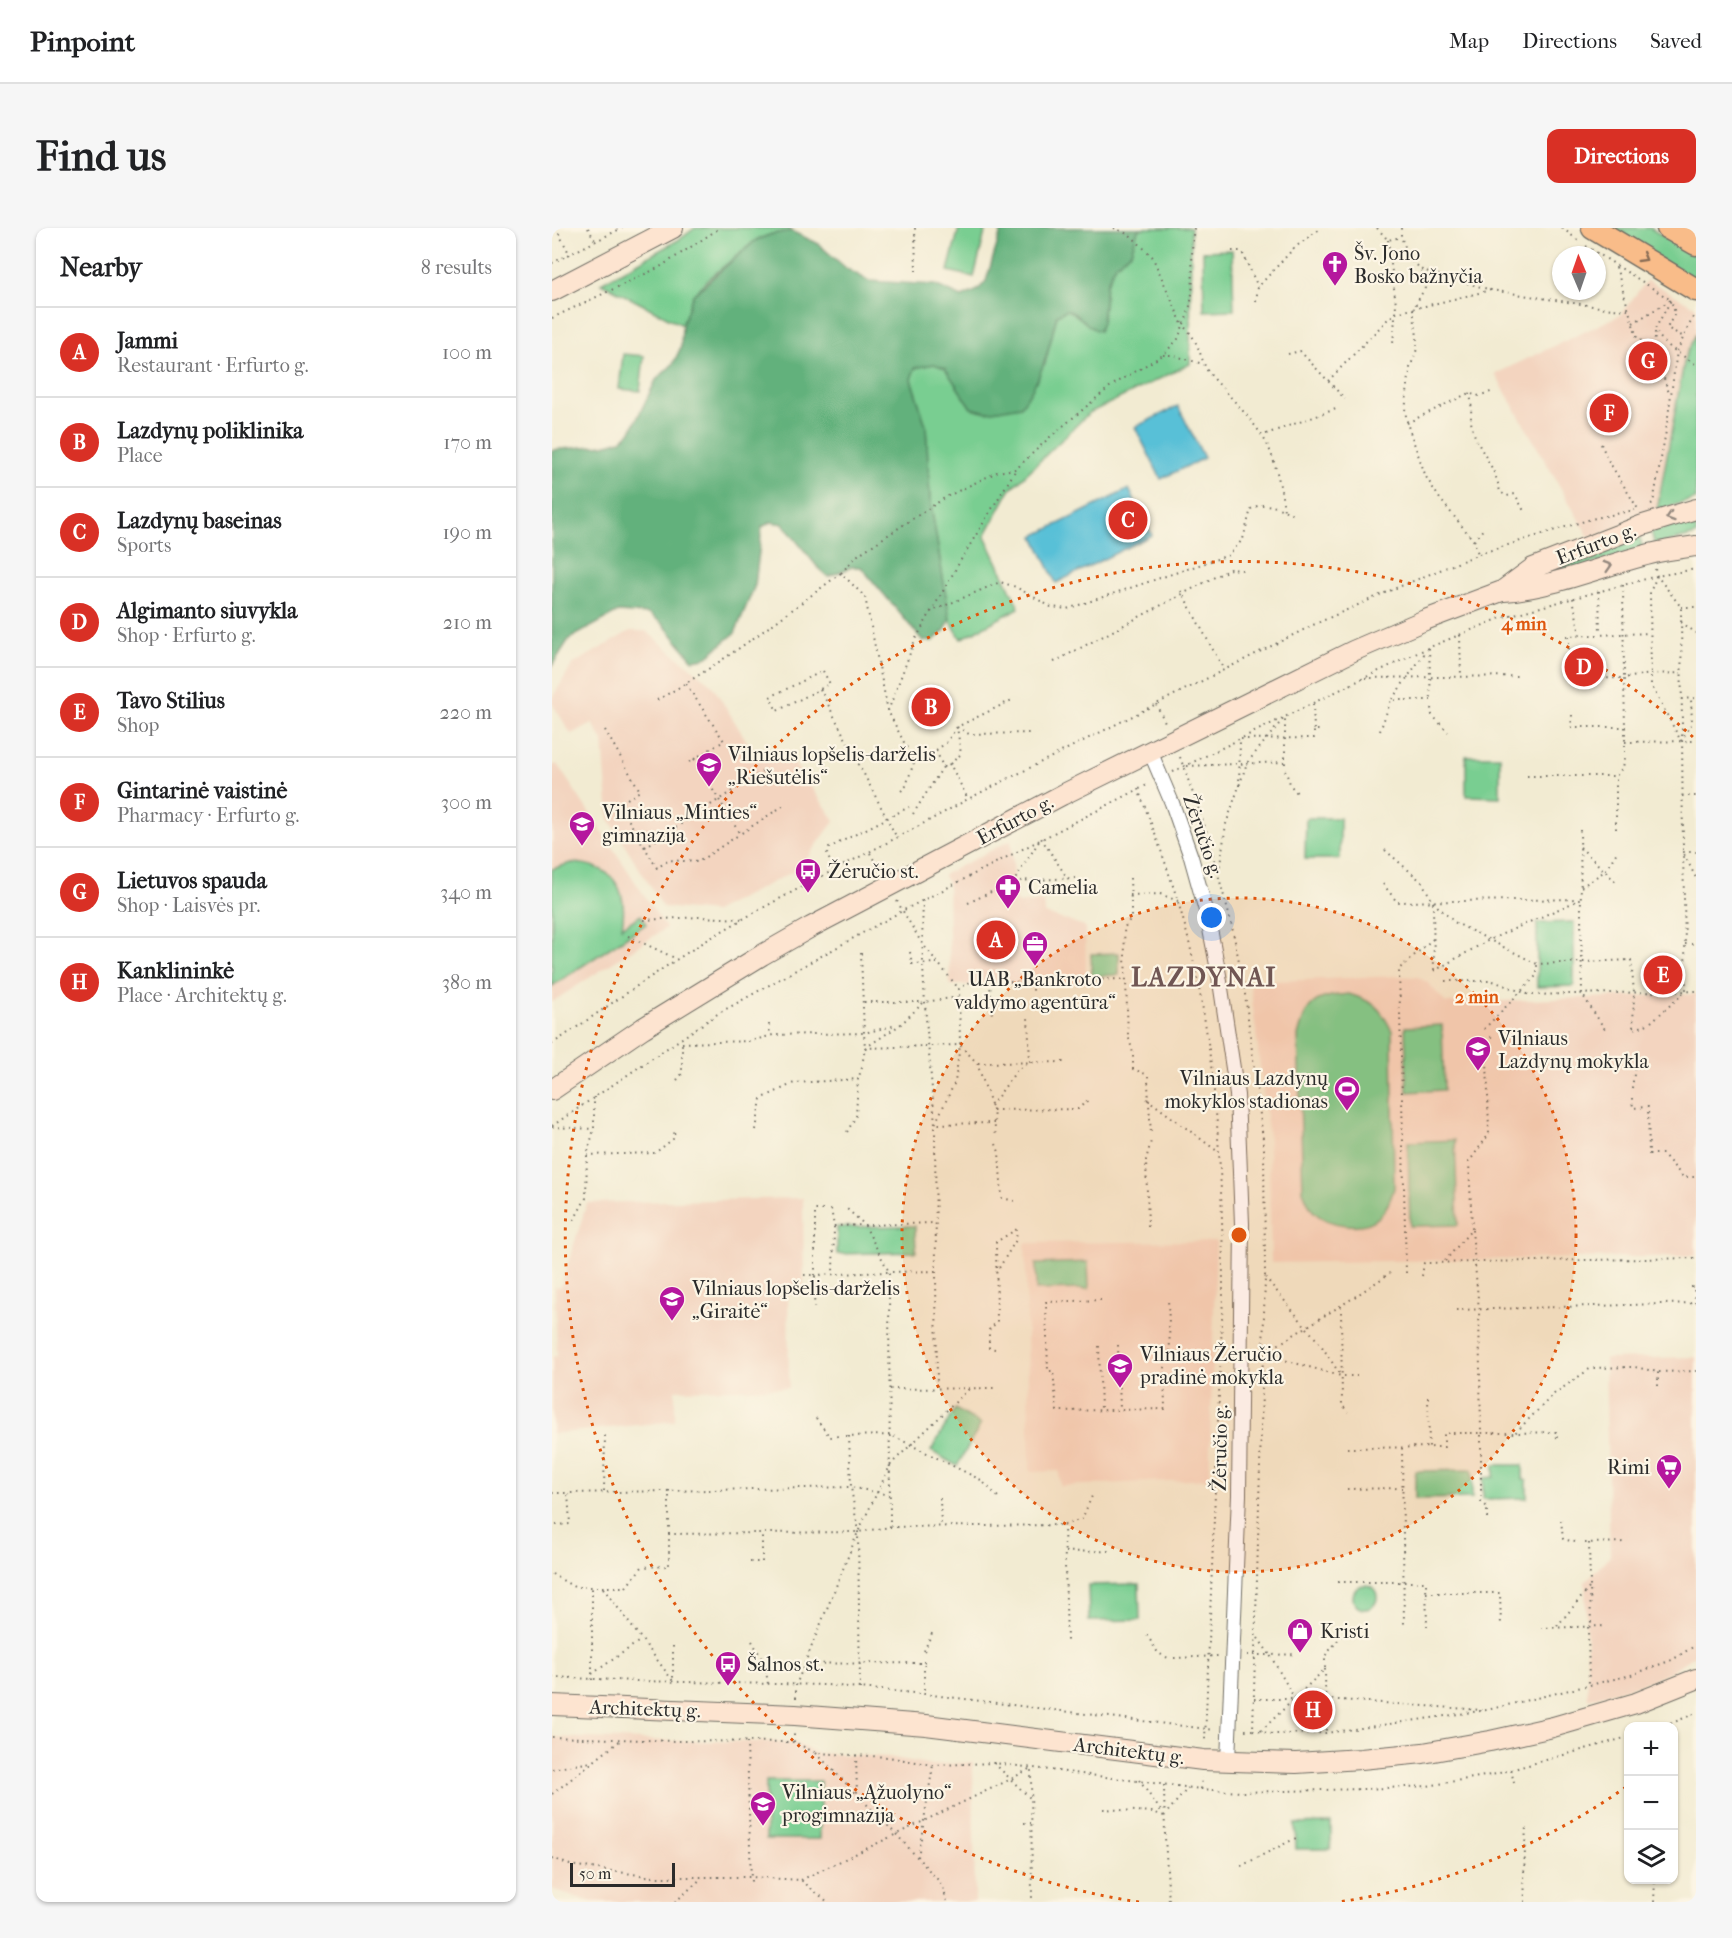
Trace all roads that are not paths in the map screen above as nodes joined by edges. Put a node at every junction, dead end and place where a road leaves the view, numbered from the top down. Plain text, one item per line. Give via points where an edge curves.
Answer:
1 (673, 228) edge
2 (1593, 228) edge
3 (1668, 228) edge
4 (1696, 244) edge
5 (1696, 290) edge
6 (552, 291) edge
7 (1696, 509) edge
8 (1696, 546) edge
9 (1502, 591) junction
10 (1150, 751) junction
11 (552, 1090) edge
12 (1696, 1679) edge
13 (552, 1705) edge
14 (1228, 1761) junction

1 - 6 street
2 -> 5 main road
3 - 4 main road
7 -> 9 street, Erfurto g. via 1533,568
9 -> 8 street, Erfurto g. via 1566,580 1650,553
9 - 10 street, Erfurto g. via 1353,651
10 - 11 street, Erfurto g. via 801,933 705,988
10 - 14 street, Žėručio g. via 1191,857 1207,914 1237,1095 1242,1234 1239,1495
12 - 14 street, Architektų g. via 1636,1703 1553,1727 1434,1751 1307,1762
13 - 14 street, Architektų g. via 914,1724

